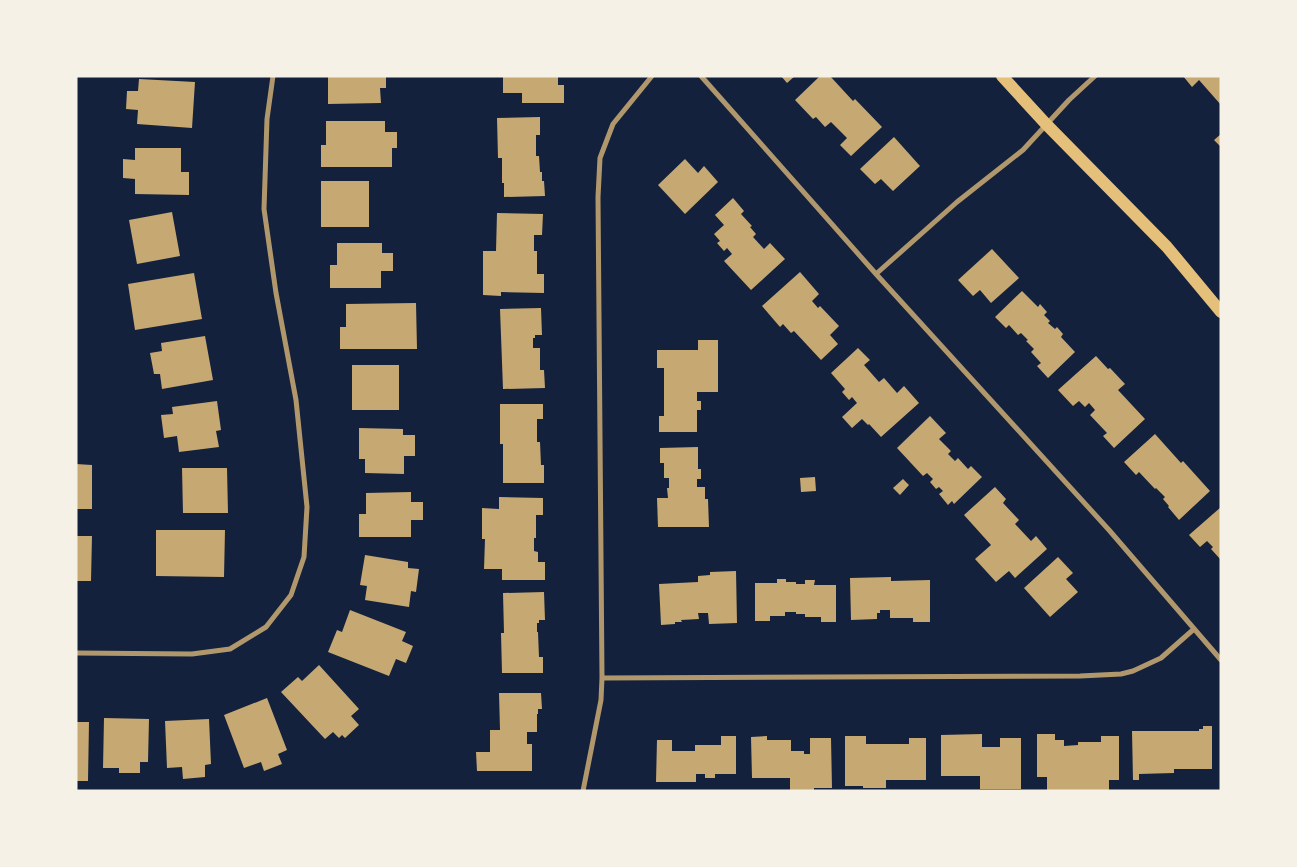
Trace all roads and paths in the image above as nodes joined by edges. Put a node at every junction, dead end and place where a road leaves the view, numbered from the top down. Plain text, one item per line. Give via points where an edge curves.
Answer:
1 (273, 76) edge
2 (652, 76) edge
3 (701, 76) edge
4 (1002, 76) edge
5 (1095, 76) edge
6 (1046, 124) junction
7 (876, 274) junction
8 (1221, 312) edge
9 (1194, 629) junction
10 (76, 653) edge
11 (1221, 660) edge
12 (602, 678) junction
13 (583, 791) edge

1 - 10 street via 264,209 296,400 308,507 304,557 291,595 266,627 230,650 192,654
2 - 12 street via 613,124 600,158
3 - 7 street
4 - 6 main road
5 - 6 street
6 - 7 street via 1023,150 957,202
6 - 8 main road via 1166,247
7 - 9 street via 1109,530
9 - 11 street
9 - 12 street via 1161,658 1121,674
12 - 13 street via 601,700

